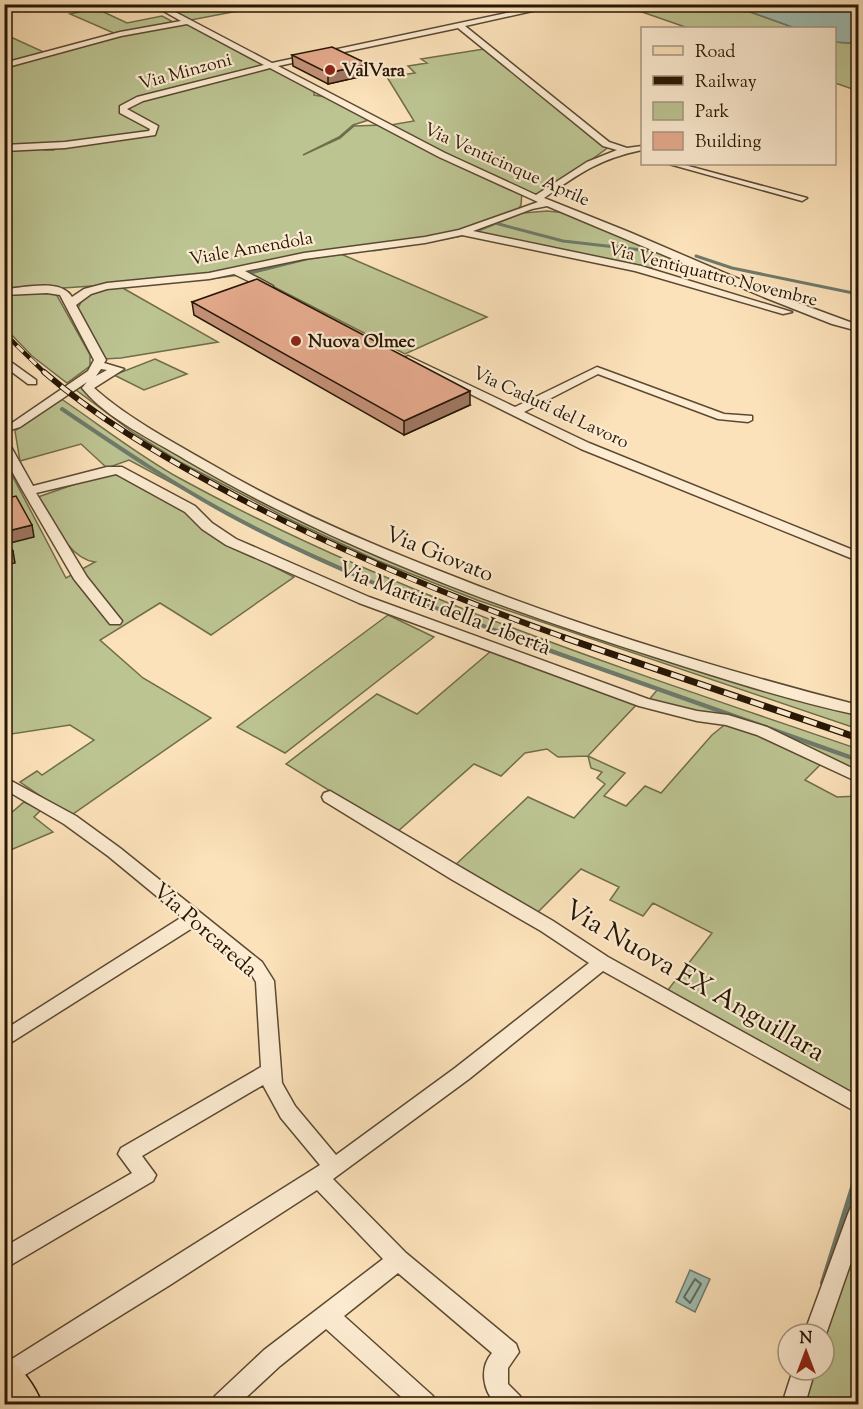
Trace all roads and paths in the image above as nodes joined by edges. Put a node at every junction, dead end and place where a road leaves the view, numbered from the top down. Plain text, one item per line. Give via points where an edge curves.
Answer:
1 (154, 4) edge
2 (561, 4) edge
3 (189, 22) junction
4 (460, 26) junction
5 (271, 65) junction
6 (4, 66) edge
7 (4, 148) edge
8 (641, 148) edge
9 (627, 151) junction
10 (641, 155) edge
11 (677, 165) edge
12 (802, 198) dead end
13 (537, 199) junction
14 (548, 203) junction
15 (468, 233) junction
16 (240, 273) junction
17 (107, 286) junction
18 (49, 290) junction
19 (4, 292) edge
20 (276, 292) edge
21 (71, 304) junction
22 (836, 322) junction
23 (858, 328) edge
24 (398, 354) edge
25 (4, 360) edge
26 (99, 365) junction
27 (32, 382) dead end
28 (515, 412) junction
29 (748, 418) dead end
30 (4, 429) edge
31 (4, 445) edge
32 (29, 491) junction
33 (858, 557) edge
34 (115, 621) dead end
35 (858, 710) edge
36 (858, 777) edge
37 (4, 782) edge
38 (330, 797) dead end
39 (196, 917) junction
40 (602, 962) junction
41 (4, 1040) edge
42 (271, 1071) junction
43 (858, 1105) edge
44 (326, 1172) junction
45 (858, 1214) edge
46 (4, 1259) edge
47 (398, 1260) junction
48 (328, 1316) junction
49 (819, 1322) edge
50 (800, 1382) edge
51 (15, 1390) edge
52 (223, 1404) edge
53 (425, 1404) edge
54 (512, 1404) edge
55 (794, 1404) edge

1 - 3 street, Via Venticinque Aprile
2 - 4 street
3 - 5 street, Via Venticinque Aprile
3 - 6 street via 120,34
4 - 5 street
4 - 9 street via 606,144
5 - 7 street, Via Minzoni via 140,99 123,108 155,128 152,133 65,145
5 - 13 street, Via Venticinque Aprile via 442,155
8 - 9 street
9 - 10 street
9 - 13 street via 590,163
11 - 12 street
13 - 14 street, Via Venticinque Aprile
14 - 15 street, Viale Amendola
14 - 22 street, Via Venticinque Aprile
15 - 16 street, Viale Amendola via 304,256
15 - 22 street, Via Ventiquattro Novembre via 637,268
16 - 17 street, Viale Amendola
16 - 20 street
17 - 18 street
17 - 21 street, Viale Amendola via 88,290
18 - 19 street
18 - 21 street via 64,293
21 - 26 street
22 - 23 street, Via Venticinque Aprile
24 - 28 street, Via Caduti del Lavoro
25 - 27 street
26 - 30 street via 16,425
26 - 35 street, Via Giovato via 118,369 88,388 114,410 222,477 342,535 490,597 608,638
28 - 29 street via 597,370 722,417
28 - 33 street, Via Caduti del Lavoro via 585,446
31 - 32 street
32 - 34 street via 81,579
32 - 36 street, Via Martiri della Libertà via 118,470 190,509 231,542 353,596 644,704 728,720 762,731
37 - 39 street, Via Porcareda via 70,820
38 - 40 street, Via Nuova EX Anguillara
39 - 41 street
39 - 42 street, Via Porcareda via 256,967 265,981
40 - 43 street, Via Nuova EX Anguillara
40 - 44 street via 391,1127
42 - 44 street, Via Porcareda via 272,1084
42 - 46 street via 128,1154 146,1175
44 - 47 street, Via Porcareda
44 - 51 street via 216,1245
45 - 49 street
47 - 48 street
47 - 54 street, Via Porcareda via 508,1352 497,1364 496,1388
48 - 52 street via 272,1358
48 - 53 street
50 - 55 street

